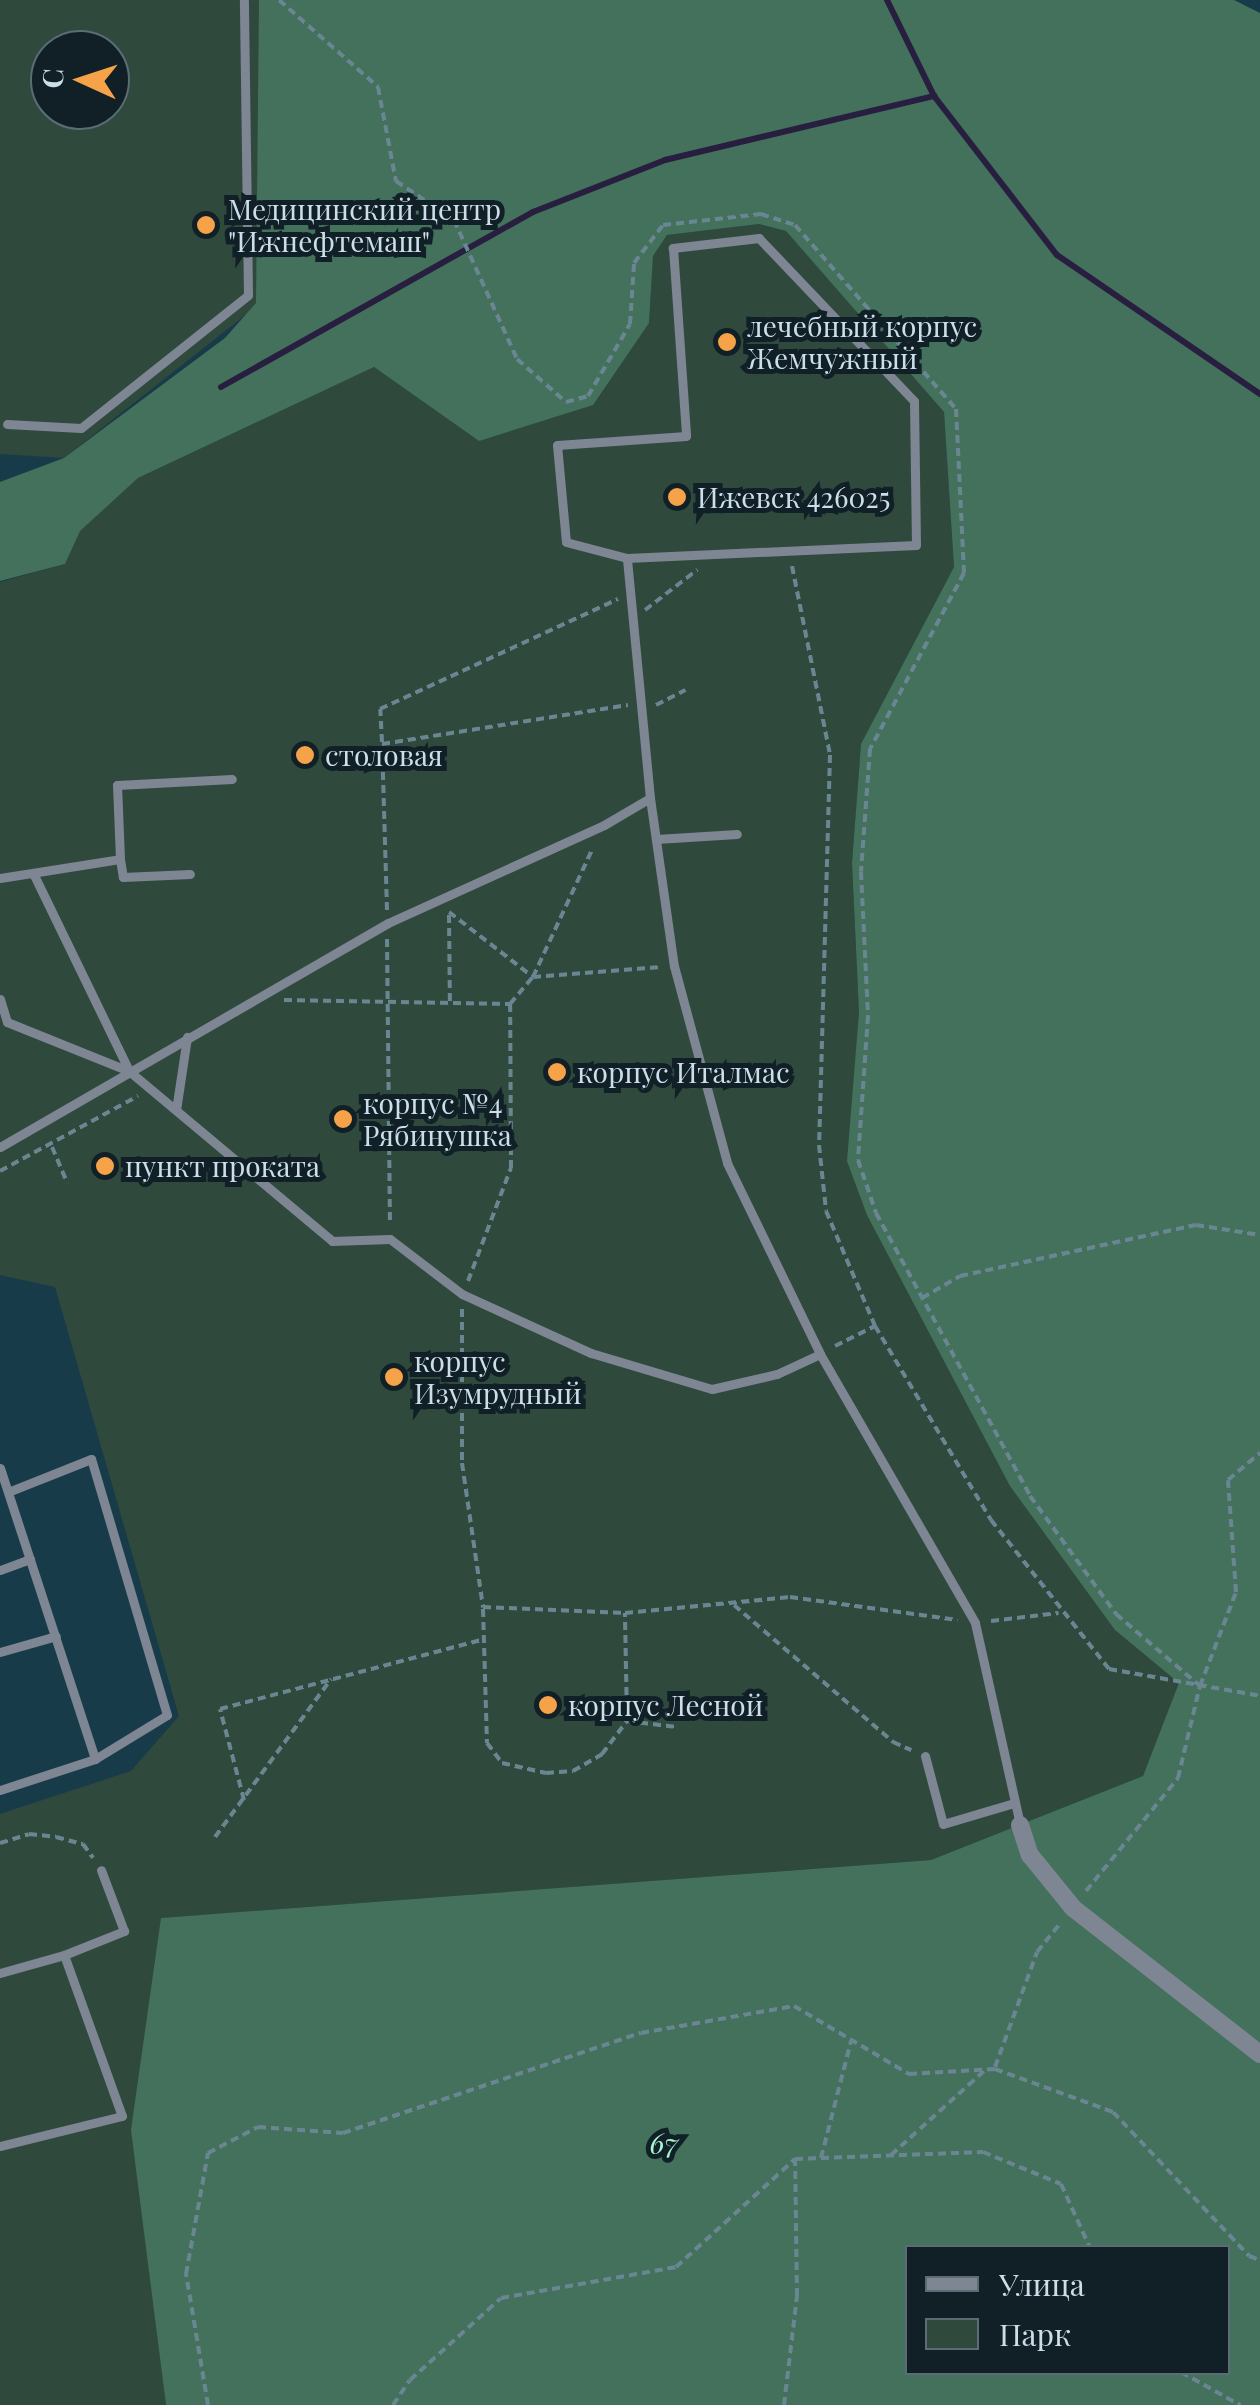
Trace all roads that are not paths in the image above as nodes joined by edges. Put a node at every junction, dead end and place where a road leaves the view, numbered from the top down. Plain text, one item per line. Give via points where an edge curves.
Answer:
1 (244, 0) edge
2 (6, 424) dead end
3 (627, 558) junction
4 (232, 779) dead end
5 (650, 798) junction
6 (737, 834) dead end
7 (656, 839) junction
8 (120, 860) junction
9 (34, 873) junction
10 (190, 874) dead end
11 (0, 878) edge
12 (0, 999) edge
13 (187, 1037) junction
14 (129, 1071) junction
15 (176, 1110) junction
16 (0, 1147) edge
17 (820, 1354) junction
18 (0, 1468) edge
19 (8, 1492) junction
20 (30, 1559) junction
21 (0, 1570) edge
22 (56, 1636) junction
23 (0, 1652) edge
24 (925, 1756) road end
25 (95, 1759) junction
26 (0, 1790) edge
27 (1014, 1802) junction
28 (1020, 1825) joint
29 (101, 1870) road end
30 (64, 1955) junction
31 (0, 1973) edge
32 (1260, 2054) edge
33 (0, 2146) edge

1 - 2 lane via 248,296 81,428
3 - 3 lane via 916,546 914,401 759,238 673,248 686,436 557,445 566,542
3 - 5 lane
4 - 8 lane via 117,785
5 - 7 lane
5 - 13 lane via 388,923
6 - 7 lane
7 - 17 lane via 674,966 727,1163
8 - 9 lane
8 - 10 lane via 122,877
9 - 11 lane
9 - 14 lane
12 - 14 lane via 6,1022
13 - 14 lane
13 - 15 lane
14 - 15 lane
14 - 16 lane
15 - 17 lane via 332,1242 390,1239 462,1294 591,1353 712,1389 777,1374
17 - 27 lane via 975,1623
18 - 19 lane
19 - 20 lane
19 - 25 lane via 91,1460 167,1714
20 - 21 lane
20 - 22 lane
22 - 23 lane
22 - 25 lane
24 - 27 lane via 943,1824
25 - 26 lane
27 - 28 lane
28 - 32 street via 1030,1855 1073,1908
29 - 30 lane via 124,1932
30 - 31 lane
30 - 33 lane via 122,2116

